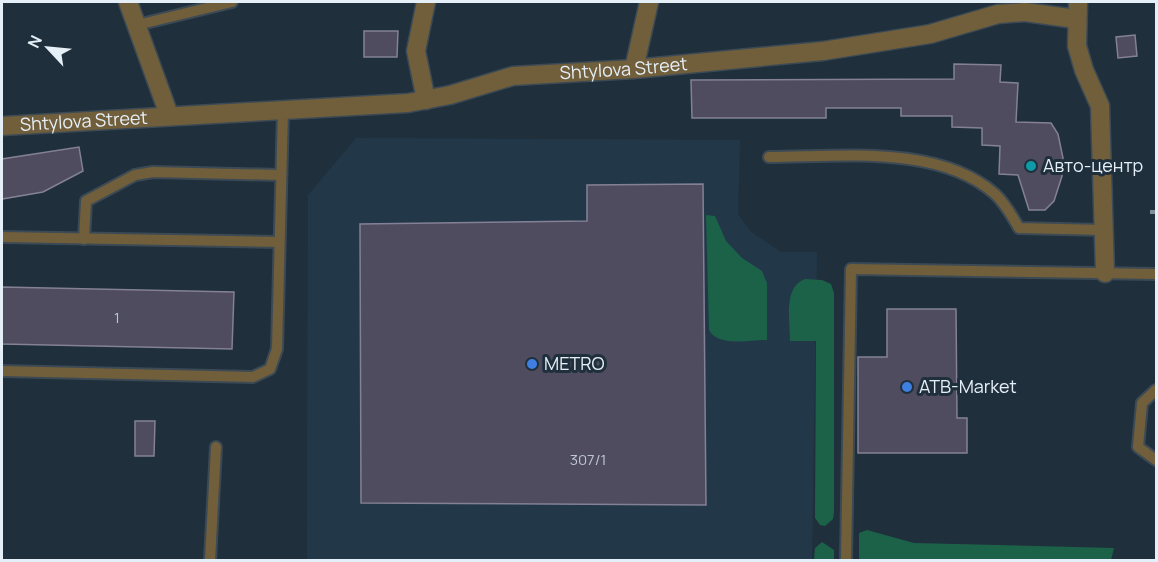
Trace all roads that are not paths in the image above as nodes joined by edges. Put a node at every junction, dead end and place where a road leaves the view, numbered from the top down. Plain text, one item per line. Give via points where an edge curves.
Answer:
1 (128, 2) edge
2 (232, 2) edge
3 (426, 2) edge
4 (649, 2) edge
5 (1077, 10) edge
6 (137, 25) junction
7 (634, 69) junction
8 (426, 100) junction
9 (282, 110) junction
10 (168, 116) junction
11 (2, 126) edge
12 (769, 157) dead end
13 (281, 175) junction
14 (1104, 230) junction
15 (2, 237) edge
16 (84, 239) junction
17 (279, 242) junction
18 (1105, 273) junction
19 (1156, 274) edge
20 (2, 371) edge
21 (1156, 390) edge
22 (216, 447) dead end
23 (1156, 460) edge
24 (210, 561) edge
25 (846, 561) edge

1 - 6 street, Shtylova Street
2 - 6 lane
3 - 8 street via 416,51
4 - 7 street
5 - 7 street, Shtylova Street via 998,14 930,34 823,51
5 - 14 street via 1077,46 1083,70 1101,106
6 - 10 street, Shtylova Street
7 - 8 street, Shtylova Street via 513,76
8 - 9 street, Shtylova Street
9 - 10 street, Shtylova Street
9 - 13 lane
10 - 11 street, Shtylova Street
12 - 14 lane via 909,158 958,172 980,183 996,195 1019,228
13 - 16 lane via 135,175 86,201
13 - 17 lane
14 - 18 street
15 - 16 lane
16 - 17 lane
17 - 20 lane via 275,360 263,375
18 - 19 lane
18 - 25 lane via 851,269
21 - 23 lane via 1142,403 1138,447
22 - 24 lane

